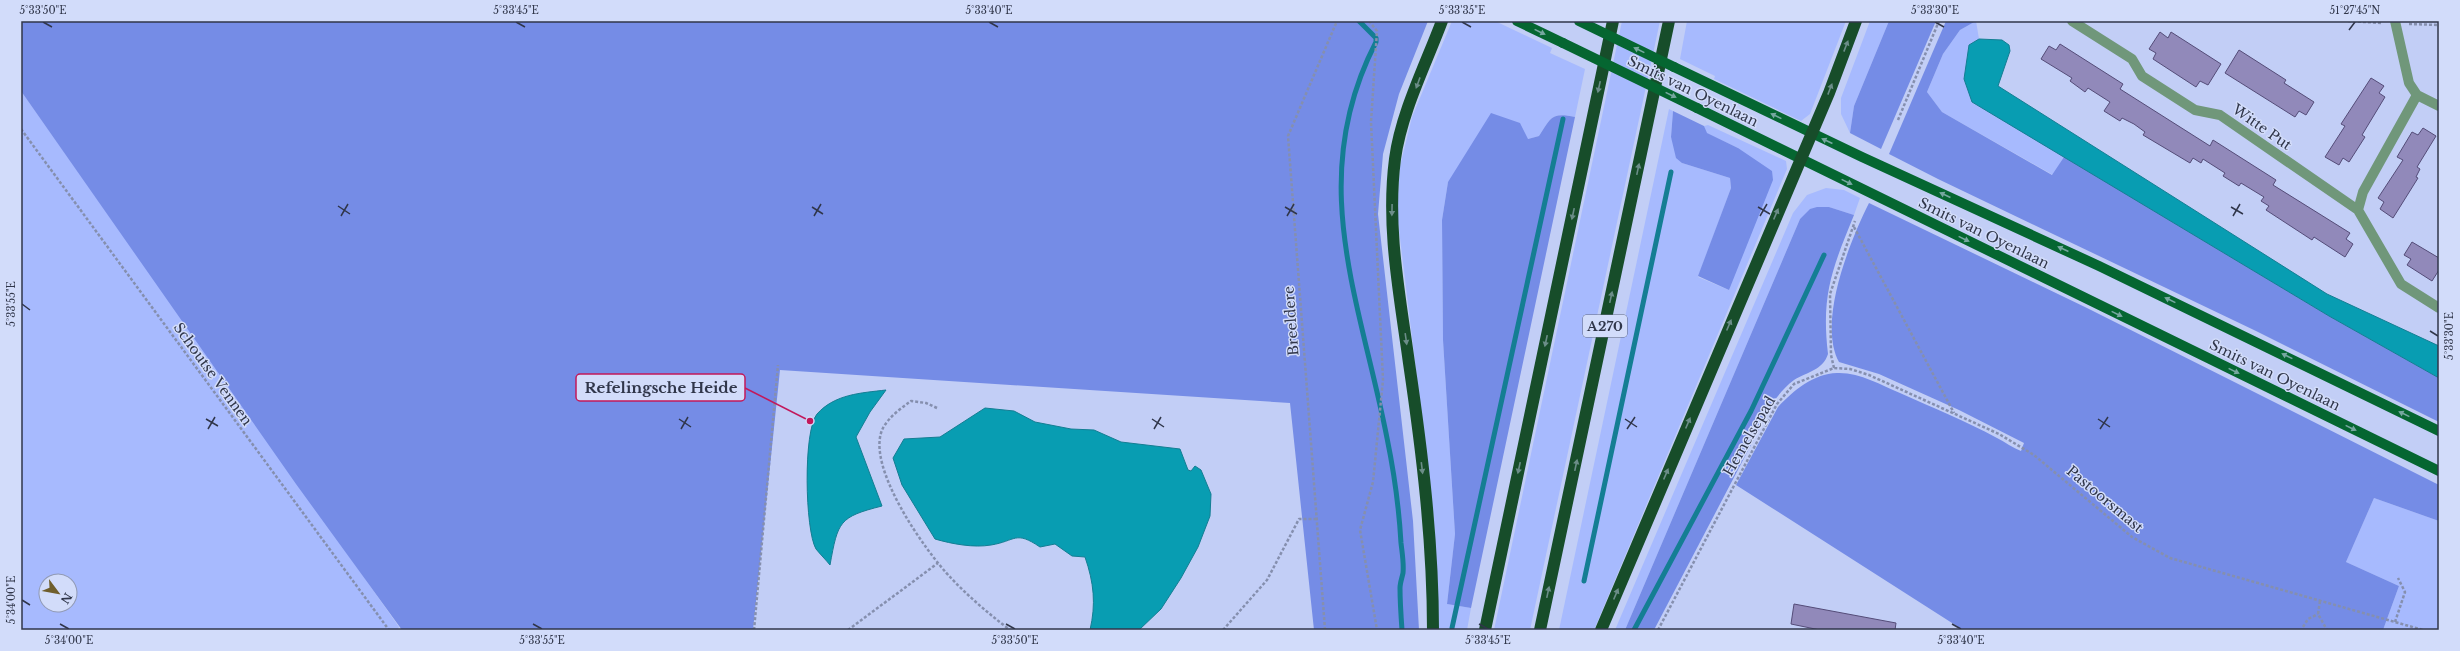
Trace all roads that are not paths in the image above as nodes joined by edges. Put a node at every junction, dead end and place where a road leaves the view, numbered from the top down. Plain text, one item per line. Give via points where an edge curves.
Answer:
1 (1442, 21) edge
2 (1517, 21) edge
3 (1579, 21) edge
4 (1613, 21) edge
5 (1669, 21) edge
6 (1856, 21) edge
7 (2072, 21) edge
8 (2395, 21) edge
9 (2417, 95) junction
10 (2439, 106) edge
11 (1811, 133) junction
12 (1799, 158) junction
13 (2358, 210) junction
14 (2439, 308) edge
15 (2439, 431) edge
16 (2439, 471) edge
17 (1433, 630) edge
18 (1485, 630) edge
19 (1540, 630) edge
20 (1601, 630) edge

1 -> 17 highway via 1402,129 1395,158 1392,197 1396,270 1425,497
2 -> 12 main road, Smits van Oyenlaan, bridge
11 -> 3 main road, Smits van Oyenlaan, bridge
4 -> 18 highway
19 -> 5 highway, A270
11 -> 6 highway
7 - 13 street, Witte Put via 2132,59 2142,76 2195,110 2220,115
8 - 9 street via 2409,83
9 - 10 street
9 - 13 street via 2363,192
11 - 12 highway
15 -> 11 main road, Smits van Oyenlaan via 2106,269
12 -> 16 main road, Smits van Oyenlaan
20 -> 12 highway
13 - 14 street, Witte Put via 2401,284

